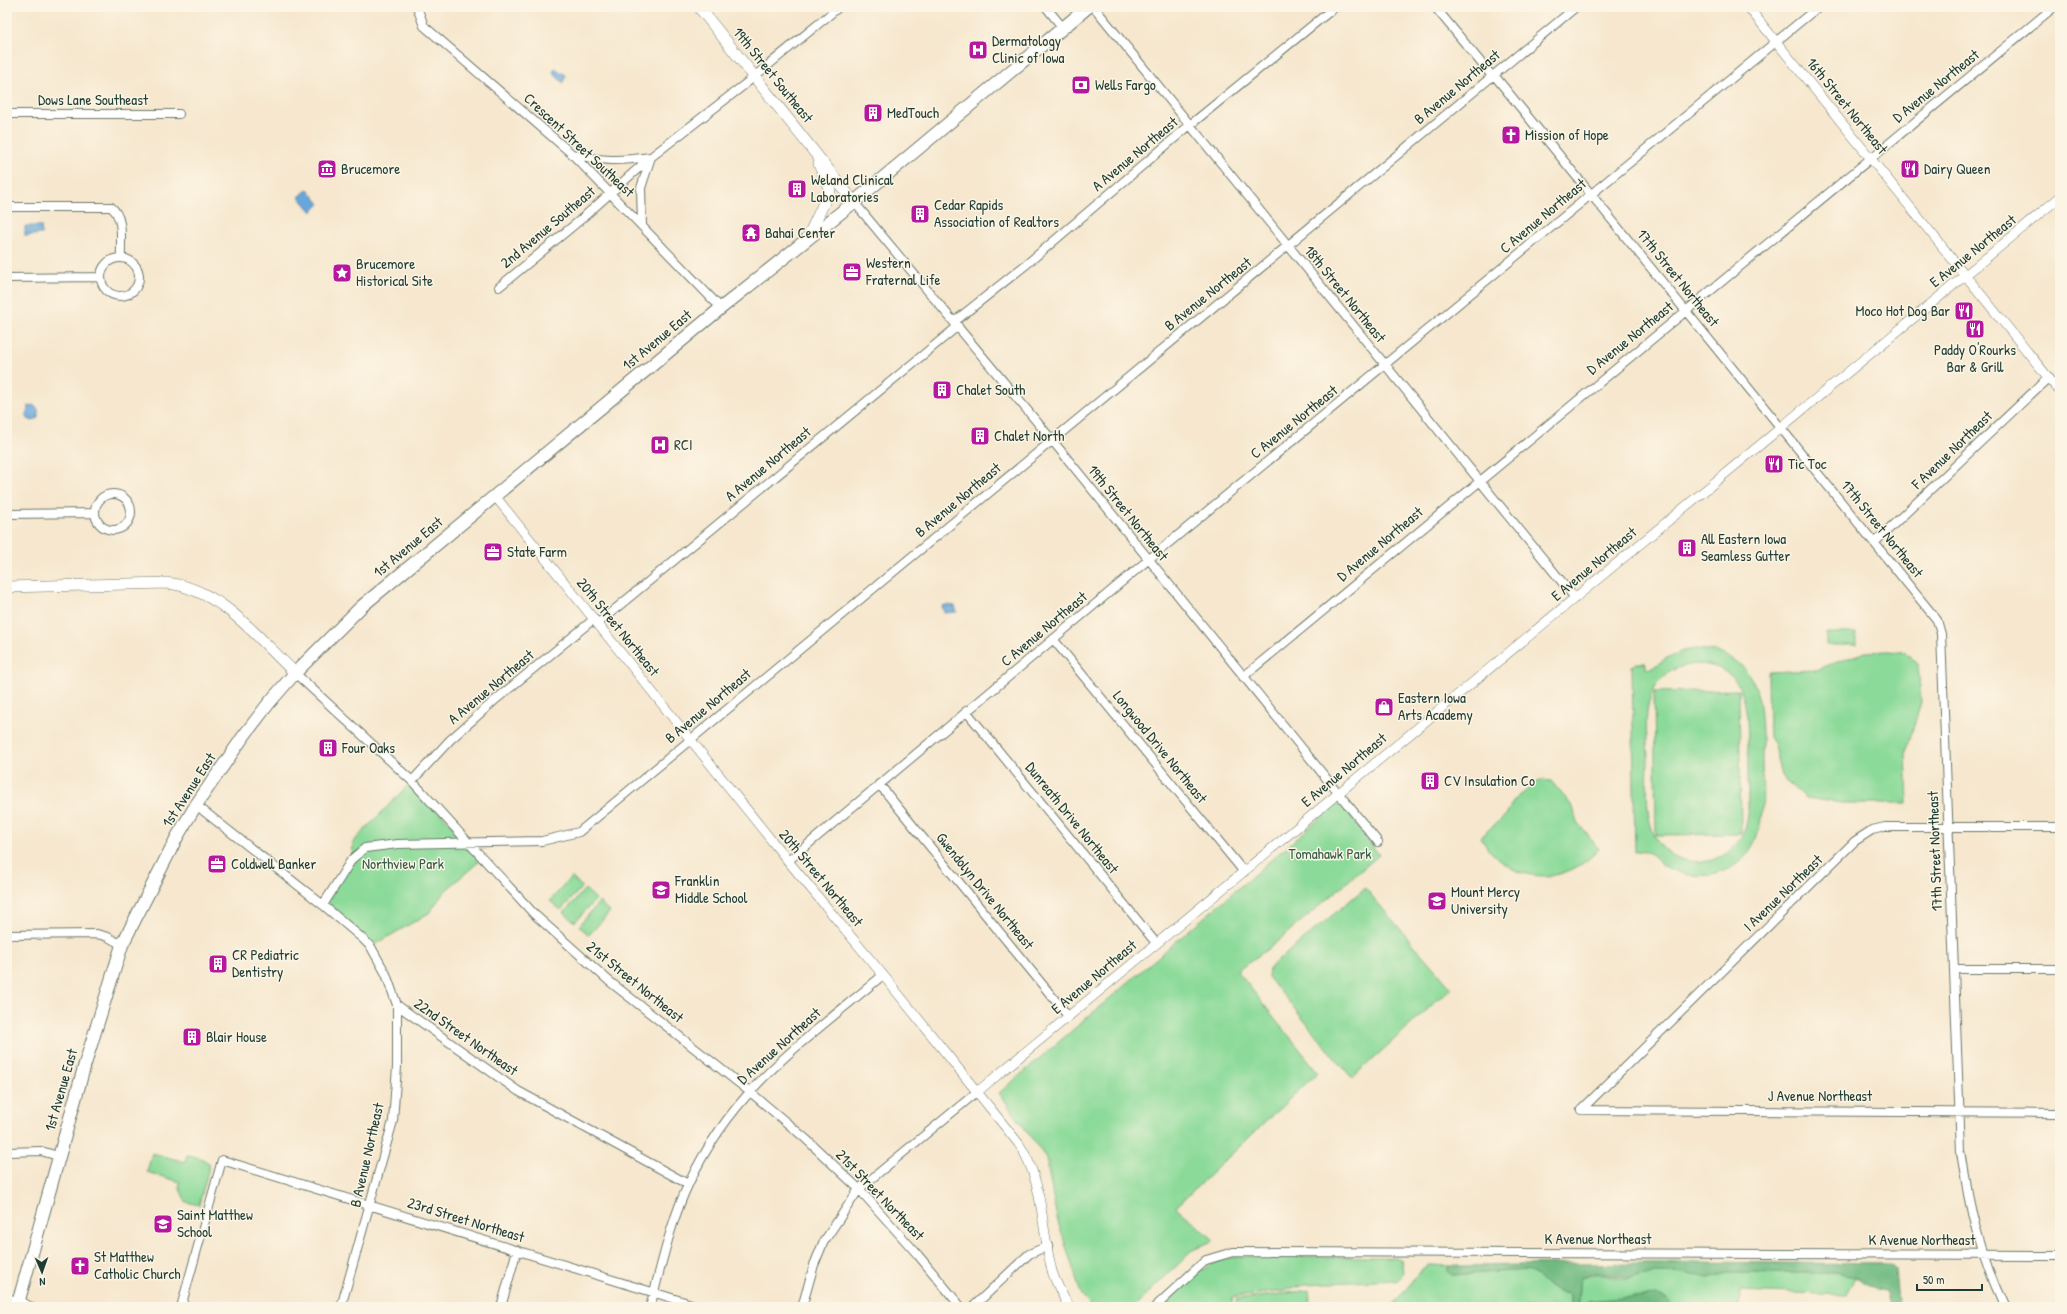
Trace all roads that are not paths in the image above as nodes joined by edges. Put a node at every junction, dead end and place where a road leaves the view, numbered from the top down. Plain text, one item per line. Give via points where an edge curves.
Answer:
1 (417, 7) edge
2 (699, 7) edge
3 (839, 7) edge
4 (1046, 7) edge
5 (1088, 7) edge
6 (1094, 7) edge
7 (1335, 7) edge
8 (1435, 7) edge
9 (1576, 7) edge
10 (1748, 7) edge
11 (1818, 7) edge
12 (2054, 7) edge
13 (1063, 28) junction
14 (1776, 42) junction
15 (1493, 76) junction
16 (754, 77) junction
17 (7, 114) edge
18 (179, 114) dead end
19 (1190, 125) junction
20 (809, 144) junction
21 (572, 154) junction
22 (651, 157) junction
23 (1871, 158) junction
24 (611, 192) junction
25 (1592, 194) junction
26 (2060, 197) edge
27 (854, 202) junction
28 (7, 207) edge
29 (642, 225) junction
30 (806, 241) junction
31 (1288, 246) junction
32 (120, 258) junction
33 (1966, 275) junction
34 (101, 277) junction
35 (7, 278) edge
36 (499, 287) dead end
37 (721, 308) junction
38 (1686, 310) junction
39 (956, 324) junction
40 (1385, 365) junction
41 (2049, 378) junction
42 (2060, 392) edge
43 (1781, 427) junction
44 (1052, 440) junction
45 (1480, 480) junction
46 (495, 496) junction
47 (95, 513) junction
48 (7, 514) edge
49 (1875, 542) junction
50 (1148, 560) junction
51 (7, 588) edge
52 (1575, 598) junction
53 (595, 622) junction
54 (1054, 639) junction
55 (295, 673) junction
56 (1243, 677) junction
57 (966, 711) junction
58 (691, 739) junction
59 (412, 781) junction
60 (880, 784) junction
61 (1338, 793) junction
62 (196, 805) junction
63 (1948, 827) junction
64 (2060, 827) edge
65 (1378, 842) dead end
66 (468, 843) junction
67 (788, 860) junction
68 (1244, 872) junction
69 (323, 905) junction
70 (7, 935) edge
71 (1156, 943) junction
72 (122, 945) junction
73 (1954, 969) junction
74 (2060, 969) edge
75 (883, 975) junction
76 (397, 1005) junction
77 (1068, 1016) junction
78 (749, 1091) junction
79 (977, 1092) junction
80 (1581, 1110) joint
81 (1959, 1112) junction
82 (2060, 1113) edge
83 (7, 1152) edge
84 (58, 1156) junction
85 (688, 1184) junction
86 (859, 1189) junction
87 (370, 1205) junction
88 (1048, 1246) junction
89 (517, 1250) junction
90 (1983, 1255) junction
91 (2060, 1255) edge
92 (654, 1292) junction
93 (14, 1302) edge
94 (31, 1307) edge
95 (181, 1307) edge
96 (341, 1307) edge
97 (501, 1307) edge
98 (650, 1307) edge
99 (701, 1307) edge
100 (802, 1307) edge
101 (961, 1307) edge
102 (973, 1307) edge
103 (1069, 1307) edge
104 (1155, 1307) edge
105 (2004, 1307) edge

1 - 21 street, Crescent Street Southeast via 424,26
2 - 16 main road, 19th Street Southeast
3 - 16 street, 2nd Avenue Southeast
4 - 13 street
5 - 13 main road, 1st Avenue East
6 - 19 street, 18th Street Northeast
7 - 19 street, A Avenue Northeast
8 - 15 street, 17th Street Northeast
9 - 15 street, B Avenue Northeast
10 - 14 street, 16th Street Northeast
11 - 14 street, C Avenue Northeast
12 - 23 street, D Avenue Northeast
13 - 27 main road, 1st Avenue East
14 - 23 street, 16th Street Northeast
14 - 25 street, C Avenue Northeast
15 - 25 street, 17th Street Northeast
15 - 31 street, B Avenue Northeast
16 - 20 main road, 19th Street Southeast
16 - 22 street, 2nd Avenue Southeast
17 - 18 street, Dows Lane Southeast
19 - 31 street, 18th Street Northeast
19 - 39 street, A Avenue Northeast
20 - 27 main road, 19th Street Southeast
20 - 30 main road, 19th Street Southeast via 830,190
21 - 22 street, 2nd Avenue Southeast via 599,161
21 - 24 street, Crescent Street Southeast
22 - 24 street, 2nd Avenue Southeast
22 - 29 street, 2nd Avenue Southeast via 641,188
23 - 33 street, 16th Street Northeast
23 - 38 street, D Avenue Northeast
24 - 29 street, Crescent Street Southeast
24 - 36 street, 2nd Avenue Southeast
25 - 38 street, 17th Street Northeast
25 - 40 street, C Avenue Northeast
26 - 33 street, E Avenue Northeast
27 - 30 main road, 1st Avenue East
27 - 39 street, 19th Street Northeast
28 - 32 street via 111,207 117,212 120,222
29 - 37 street, Crescent Street Southeast
30 - 37 main road, 1st Avenue East
31 - 40 street, 18th Street Northeast
31 - 44 street, B Avenue Northeast
32 - 34 street via 107,264
32 - 34 street via 135,265 139,280 136,288 126,295 114,295 103,285
33 - 41 street, 16th Street Northeast
33 - 43 street, E Avenue Northeast
34 - 35 street
37 - 46 main road, 1st Avenue East
38 - 43 street, 17th Street Northeast
38 - 45 street, D Avenue Northeast
39 - 44 street, 19th Street Northeast
39 - 53 street, A Avenue Northeast
40 - 45 street, 18th Street Northeast
40 - 50 street, C Avenue Northeast
41 - 42 street, 16th Street Northeast
41 - 49 street, F Avenue Northeast
43 - 49 street, 17th Street Northeast
43 - 52 street, E Avenue Northeast
44 - 50 street, 19th Street Northeast
44 - 58 street, B Avenue Northeast
45 - 52 street, 18th Street Northeast
45 - 56 street, D Avenue Northeast
46 - 53 street, 20th Street Northeast
46 - 55 main road, 1st Avenue East via 361,607
47 - 47 street via 102,527 119,530 130,520 132,510 124,497 116,494 101,499 96,505
47 - 48 street
49 - 63 street, 17th Street Northeast via 1930,610 1937,620 1941,634
50 - 54 street, C Avenue Northeast
50 - 56 street, 19th Street Northeast
51 - 55 main road via 167,583 192,588 215,599 231,612
52 - 61 street, E Avenue Northeast
53 - 58 street, 20th Street Northeast
53 - 59 street, A Avenue Northeast via 494,701 450,740
54 - 57 street, C Avenue Northeast
54 - 68 street, Longwood Drive Northeast
55 - 59 street, 21st Street Northeast
55 - 62 main road, 1st Avenue East via 243,737
56 - 61 street, 19th Street Northeast
57 - 60 street, C Avenue Northeast
57 - 71 street, Dunreath Drive Northeast
58 - 66 street, B Avenue Northeast via 579,832 542,841
58 - 67 street, 20th Street Northeast
59 - 66 street, 21st Street Northeast
60 - 67 street, C Avenue Northeast
60 - 77 street, Gwendolyn Drive Northeast
61 - 65 street, 19th Street Northeast
61 - 68 street, E Avenue Northeast
62 - 69 street, 22nd Street Northeast
62 - 72 main road, 1st Avenue East
63 - 64 street, I Avenue Northeast
63 - 73 street, 17th Street Northeast
63 - 80 street, I Avenue Northeast via 1885,827 1872,830 1855,841
66 - 69 street, B Avenue Northeast via 378,845 365,848 352,859
66 - 78 street, 21st Street Northeast via 545,925 610,981
67 - 75 street, 20th Street Northeast
68 - 71 street, E Avenue Northeast
69 - 76 street, 22nd Street Northeast via 370,947 386,974
70 - 72 street via 97,934
71 - 77 street, E Avenue Northeast
72 - 84 main road, 1st Avenue East
73 - 74 street
73 - 81 street, 17th Street Northeast
75 - 78 street, D Avenue Northeast via 774,1065
75 - 79 street, 20th Street Northeast
76 - 85 street, 22nd Street Northeast via 518,1091
76 - 87 street, B Avenue Northeast via 397,1066 393,1121
77 - 79 street, E Avenue Northeast
78 - 85 street, D Avenue Northeast via 715,1135
78 - 86 street, 21st Street Northeast via 806,1139
79 - 86 street, E Avenue Northeast
79 - 88 street, 20th Street Northeast via 1029,1160 1037,1182
80 - 81 street, J Avenue Northeast
81 - 82 street, J Avenue Northeast
81 - 90 street, 17th Street Northeast via 1966,1185
83 - 84 street via 41,1151
84 - 93 main road, 1st Avenue East
85 - 92 street, D Avenue Northeast
86 - 100 street, E Avenue Northeast via 824,1243 814,1265
86 - 101 street, 21st Street Northeast
87 - 89 street, 23rd Street Northeast
87 - 95 street, 23rd Street Northeast via 222,1160
87 - 96 street, B Avenue Northeast
88 - 102 street via 1029,1254
88 - 103 street, 20th Street Northeast via 1053,1272
89 - 92 street, 23rd Street Northeast
89 - 97 street
90 - 91 street, K Avenue Northeast
90 - 104 street, K Avenue Northeast via 1233,1252 1206,1260
90 - 105 street, 17th Street Northeast
92 - 98 street, D Avenue Northeast
92 - 99 street, 23rd Street Northeast
93 - 94 street

